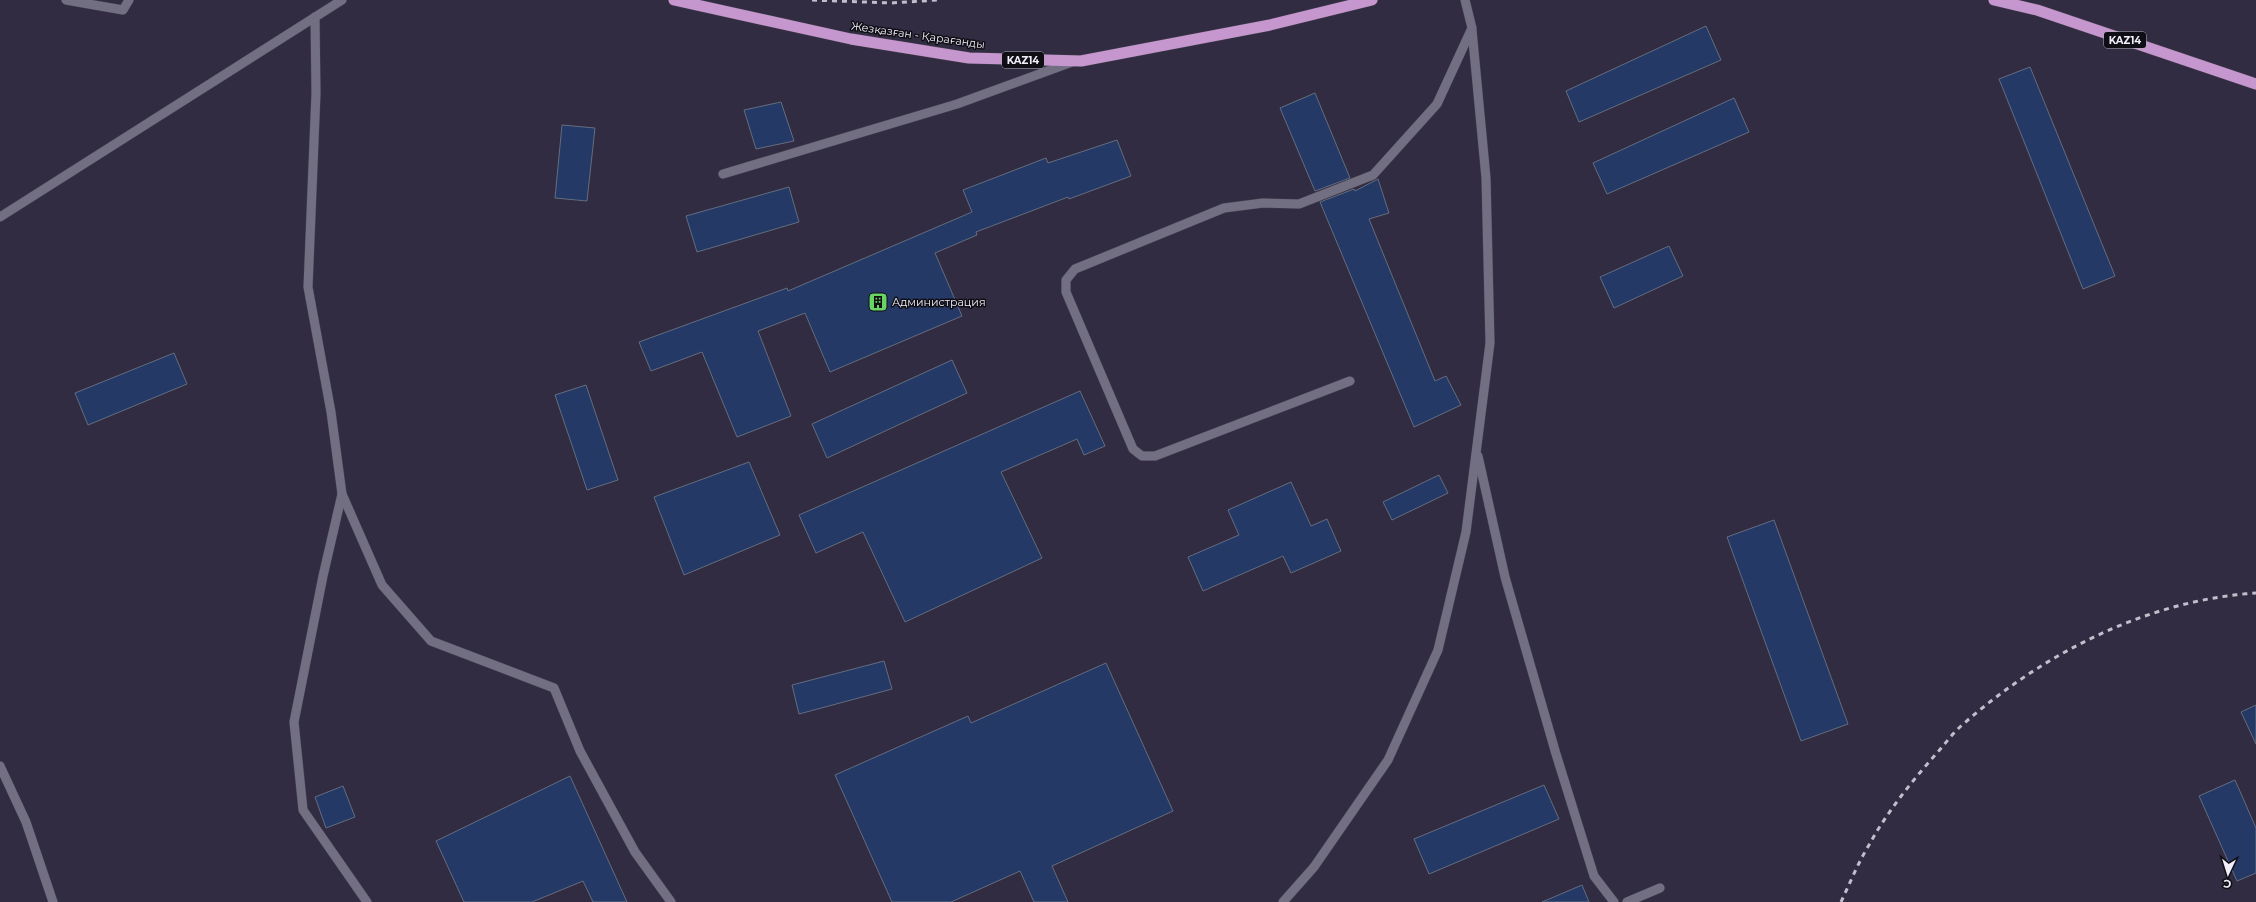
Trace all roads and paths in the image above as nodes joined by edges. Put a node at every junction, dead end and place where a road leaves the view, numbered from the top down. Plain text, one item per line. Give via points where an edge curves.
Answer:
1 (66, 0) edge
2 (129, 0) edge
3 (342, 0) edge
4 (674, 0) edge
5 (1372, 0) edge
6 (1465, 0) edge
7 (1994, 0) edge
8 (315, 17) junction
9 (1472, 28) junction
10 (1073, 61) junction
11 (2256, 84) edge
12 (723, 174) dead end
13 (0, 217) edge
14 (1350, 381) dead end
15 (1477, 449) junction
16 (342, 494) junction
17 (0, 766) edge
18 (1660, 888) dead end
19 (53, 902) edge
20 (367, 902) edge
21 (671, 902) edge
22 (1284, 902) edge
23 (1614, 902) edge
24 (1627, 902) edge

1 - 2 lane via 123,10
3 - 8 lane
4 - 10 highway, Жезқазған - Қарағанды / KAZ14 via 851,39 969,58
5 - 10 highway, Жезқазған - Қарағанды / KAZ14 via 1270,25
6 - 9 lane
7 - 11 highway, KAZ14 via 2037,10
8 - 13 lane
8 - 16 lane via 316,93 308,287 331,412
9 - 14 lane via 1437,104 1373,175 1299,204 1224,208 1075,269 1066,280 1066,292 1114,406 1133,449 1142,456 1155,456
9 - 15 lane via 1486,178 1490,343
10 - 12 lane via 957,104
15 - 22 lane via 1466,532 1438,650 1388,760 1314,868
15 - 23 lane via 1504,577 1556,754 1594,876
16 - 20 lane via 294,722 303,810
16 - 21 lane via 382,585 431,641 554,688 580,751 635,852
17 - 19 lane via 26,822
18 - 24 lane

